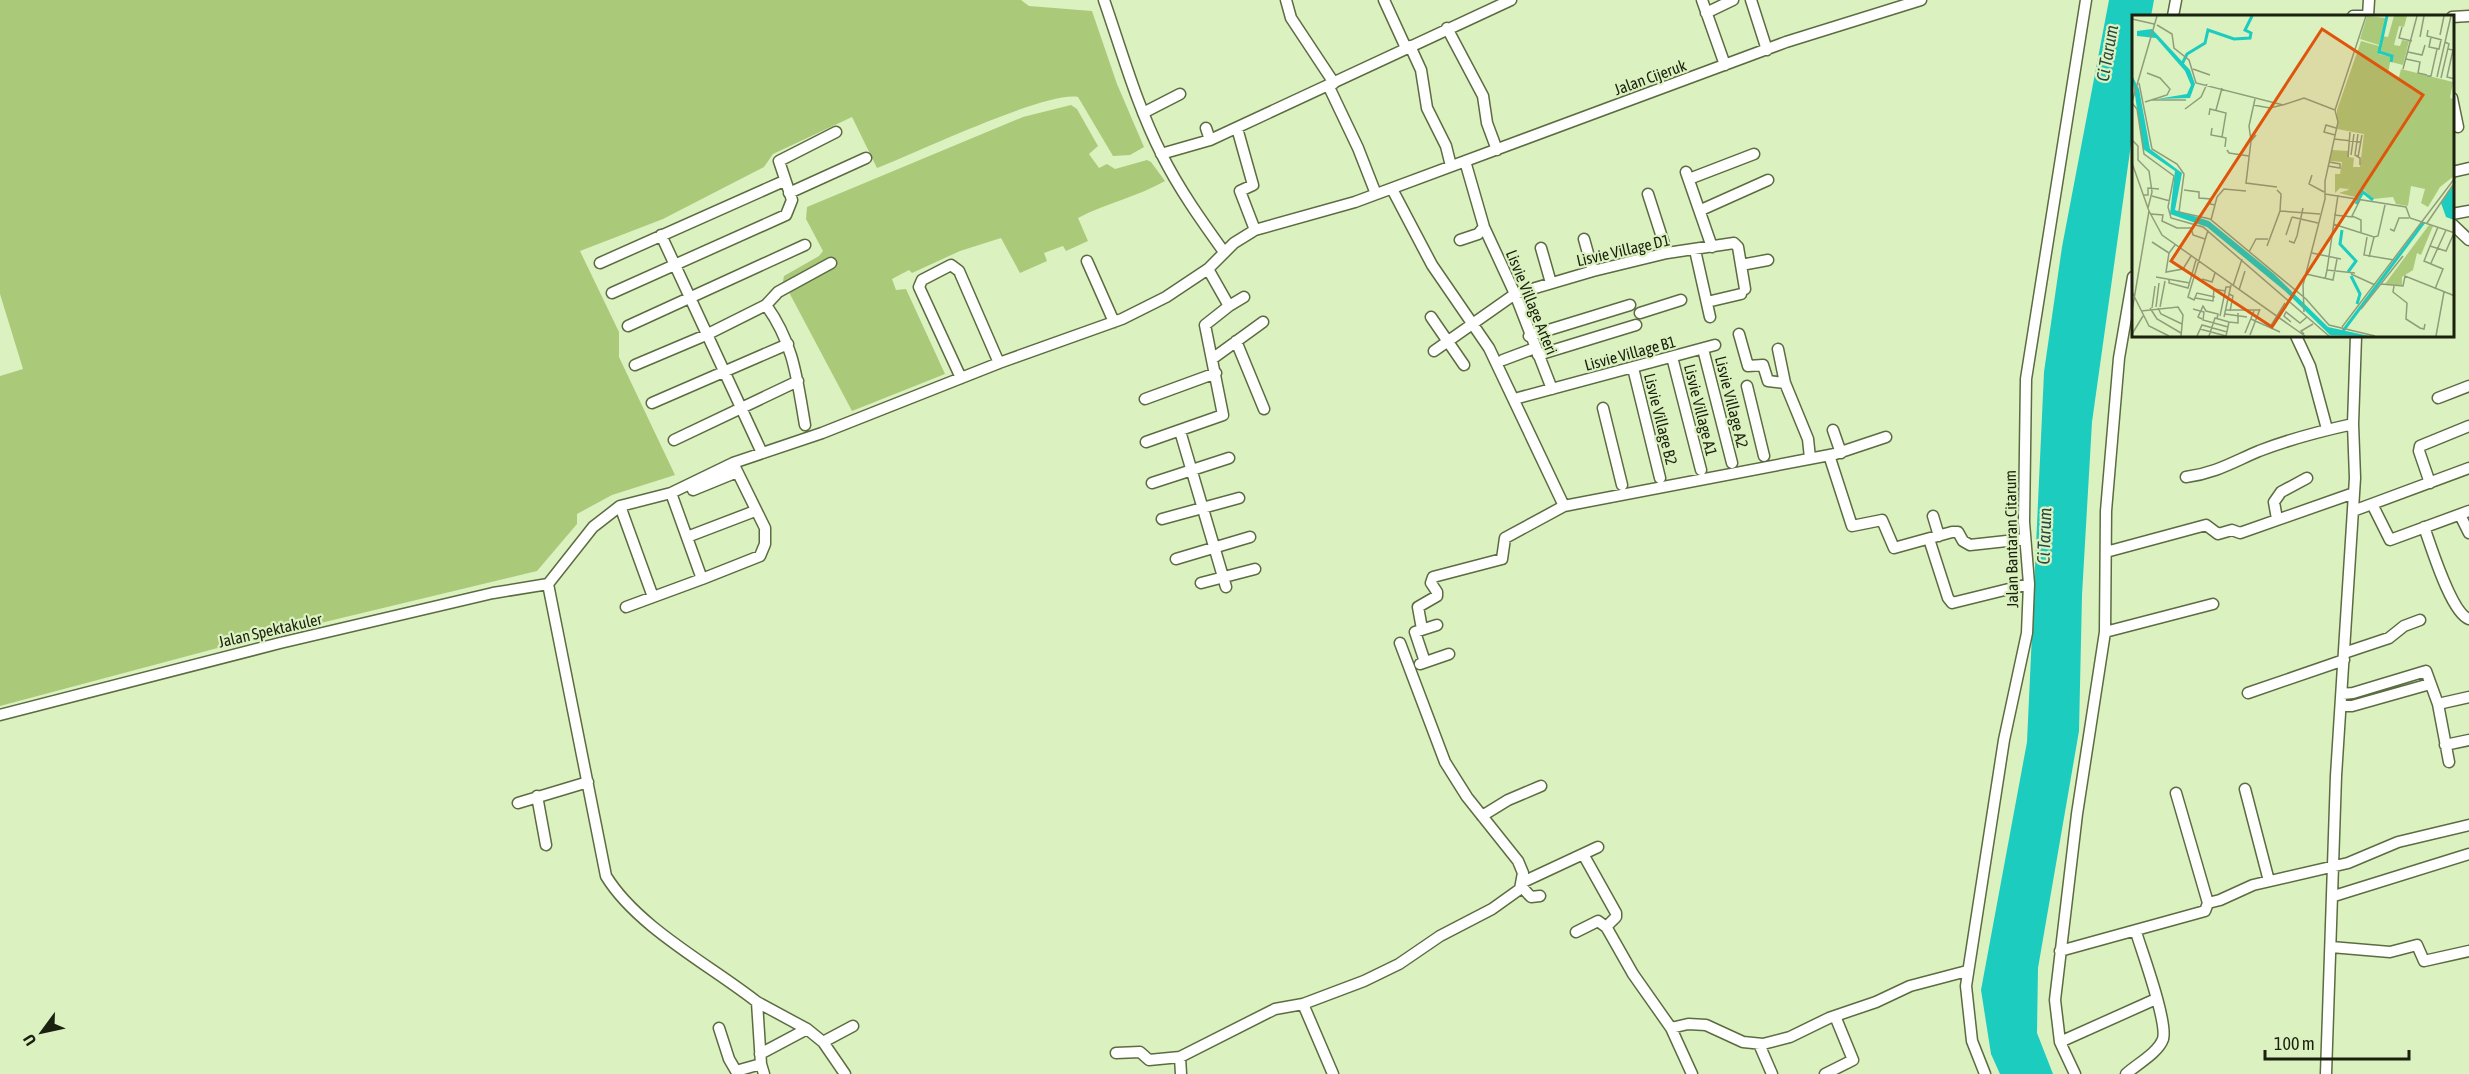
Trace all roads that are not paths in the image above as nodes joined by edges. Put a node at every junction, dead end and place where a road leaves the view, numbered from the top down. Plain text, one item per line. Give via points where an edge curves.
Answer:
1 (1104, 0) edge
2 (1286, 0) edge
3 (1384, 0) edge
4 (1511, 0) edge
5 (1702, 0) edge
6 (1733, 0) edge
7 (1751, 0) edge
8 (1921, 0) edge
9 (2086, 0) edge
10 (2176, 0) edge
11 (2369, 0) edge
12 (1903, 3) edge
13 (1706, 13) junction
14 (2173, 15) edge
15 (2368, 15) edge
16 (2469, 15) edge
17 (2454, 16) edge
18 (1447, 28) junction
19 (1408, 47) junction
20 (1767, 50) junction
21 (1725, 65) junction
22 (1331, 84) junction
23 (1180, 94) dead end
24 (1143, 113) junction
25 (2469, 125) edge
26 (1206, 128) dead end
27 (1236, 128) junction
28 (2455, 128) edge
29 (836, 132) dead end
30 (1210, 140) junction
31 (1497, 150) junction
32 (1161, 154) junction
33 (1754, 154) dead end
34 (866, 158) dead end
35 (1465, 161) junction
36 (1451, 166) junction
37 (2469, 168) edge
38 (2454, 172) edge
39 (1768, 180) dead end
40 (784, 181) junction
41 (1392, 189) junction
42 (789, 193) junction
43 (1376, 194) junction
44 (1648, 194) dead end
45 (1701, 210) junction
46 (2469, 211) edge
47 (2454, 214) edge
48 (2454, 226) edge
49 (1484, 227) junction
50 (1255, 230) junction
51 (661, 235) junction
52 (1584, 239) dead end
53 (1460, 240) dead end
54 (2469, 240) edge
55 (805, 245) dead end
56 (1712, 247) junction
57 (1541, 248) dead end
58 (1695, 250) junction
59 (1224, 252) junction
60 (1667, 253) junction
61 (1768, 260) dead end
62 (1087, 261) dead end
63 (831, 262) dead end
64 (600, 263) dead end
65 (674, 265) junction
66 (1741, 266) junction
67 (1208, 269) junction
68 (1593, 271) junction
69 (1551, 283) junction
70 (2132, 283) edge
71 (612, 293) dead end
72 (1515, 294) junction
73 (1244, 297) dead end
74 (689, 300) junction
75 (1681, 300) dead end
76 (1707, 302) junction
77 (766, 305) junction
78 (1630, 305) dead end
79 (1230, 306) junction
80 (1640, 313) dead end
81 (1431, 317) dead end
82 (1710, 317) dead end
83 (1114, 322) junction
84 (1263, 322) dead end
85 (1474, 324) junction
86 (1636, 325) dead end
87 (627, 326) dead end
88 (1739, 334) dead end
89 (706, 335) junction
90 (1529, 336) junction
91 (2297, 338) edge
92 (2356, 338) edge
93 (1236, 341) junction
94 (1448, 342) junction
95 (788, 344) junction
96 (1715, 345) dead end
97 (1703, 349) junction
98 (1778, 349) dead end
99 (1434, 351) dead end
100 (1536, 352) junction
101 (1672, 357) junction
102 (1212, 358) junction
103 (1503, 360) dead end
104 (1781, 362) junction
105 (999, 363) junction
106 (635, 365) dead end
107 (1464, 365) dead end
108 (1763, 365) junction
109 (1633, 368) junction
110 (723, 371) junction
111 (1216, 373) junction
112 (961, 378) junction
113 (798, 381) junction
114 (1785, 383) junction
115 (1747, 386) dead end
116 (2469, 386) edge
117 (1552, 389) junction
118 (1518, 398) dead end
119 (2438, 398) dead end
120 (1145, 399) dead end
121 (652, 403) dead end
122 (1603, 408) dead end
123 (741, 409) junction
124 (1264, 409) dead end
125 (2353, 424) junction
126 (805, 425) dead end
127 (2469, 426) edge
128 (2327, 429) junction
129 (1833, 430) dead end
130 (1180, 431) junction
131 (1886, 437) dead end
132 (675, 440) dead end
133 (1146, 442) dead end
134 (762, 453) junction
135 (1841, 453) junction
136 (1829, 455) junction
137 (1764, 456) dead end
138 (1229, 458) dead end
139 (1810, 458) junction
140 (1732, 463) dead end
141 (735, 467) junction
142 (2469, 468) edge
143 (1192, 470) junction
144 (1701, 470) dead end
145 (2186, 477) dead end
146 (1660, 478) dead end
147 (2307, 478) dead end
148 (1152, 483) dead end
149 (2430, 483) junction
150 (1622, 485) dead end
151 (2354, 494) junction
152 (672, 496) junction
153 (1239, 498) dead end
154 (620, 506) junction
155 (1564, 506) junction
156 (2373, 506) junction
157 (1202, 509) junction
158 (755, 511) junction
159 (2353, 511) junction
160 (2464, 513) edge
161 (1933, 516) dead end
162 (1162, 519) dead end
163 (2277, 519) junction
164 (2424, 527) junction
165 (2469, 533) edge
166 (687, 537) junction
167 (1250, 537) dead end
168 (1934, 538) junction
169 (2025, 539) junction
170 (1213, 548) junction
171 (2106, 552) junction
172 (1176, 559) dead end
173 (1255, 569) dead end
174 (702, 579) junction
175 (1224, 582) junction
176 (1201, 583) dead end
177 (548, 584) junction
178 (2029, 584) junction
179 (653, 597) junction
180 (2213, 604) dead end
181 (626, 606) dead end
182 (2469, 619) edge
183 (2420, 620) dead end
184 (1437, 625) dead end
185 (1422, 629) junction
186 (2105, 632) junction
187 (1400, 643) dead end
188 (1449, 654) dead end
189 (2344, 656) junction
190 (1425, 662) junction
191 (1411, 668) junction
192 (2430, 684) junction
193 (2248, 693) dead end
194 (2342, 693) junction
195 (2469, 697) edge
196 (2438, 704) junction
197 (2341, 706) junction
198 (0, 715) edge
199 (2469, 740) edge
200 (2445, 746) junction
201 (2449, 762) dead end
202 (588, 782) junction
203 (1541, 786) dead end
204 (2245, 789) dead end
205 (2176, 793) dead end
206 (537, 796) junction
207 (518, 803) dead end
208 (1482, 816) junction
209 (2469, 825) edge
210 (546, 845) dead end
211 (1598, 847) dead end
212 (1583, 854) junction
213 (2469, 854) edge
214 (2334, 867) junction
215 (2269, 881) junction
216 (1522, 884) junction
217 (1540, 896) dead end
218 (2334, 896) junction
219 (2208, 903) junction
220 (1606, 927) junction
221 (1575, 932) dead end
222 (2136, 932) junction
223 (2331, 947) junction
224 (2060, 951) junction
225 (2469, 951) edge
226 (1967, 971) junction
227 (2156, 999) junction
228 (757, 1002) junction
229 (1303, 1004) junction
230 (1835, 1016) junction
231 (853, 1026) dead end
232 (719, 1028) dead end
233 (1671, 1028) junction
234 (807, 1029) junction
235 (823, 1042) junction
236 (2060, 1042) junction
237 (1759, 1044) junction
238 (1116, 1053) dead end
239 (1180, 1057) junction
240 (762, 1064) edge
241 (845, 1074) edge
242 (1181, 1074) edge
243 (1333, 1074) edge
244 (1692, 1074) edge
245 (1773, 1074) edge
246 (1825, 1074) edge
247 (1985, 1074) edge
248 (2075, 1074) edge
249 (2126, 1074) edge
250 (2326, 1074) edge

1 - 24 street
2 - 22 street via 1292,18
3 - 19 street
4 - 18 street
5 - 13 street
6 - 13 street
7 - 20 street
8 - 12 street, Jalan Cijeruk
9 - 169 street, Jalan Bantaran Citarum via 2026,379
10 - 14 street
11 - 15 street
12 - 20 street, Jalan Cijeruk
13 - 21 street
16 - 17 street
18 - 19 street
18 - 31 street via 1483,96
19 - 22 street
19 - 36 street via 1420,70 1427,108 1446,146
20 - 21 street, Jalan Cijeruk
21 - 31 street, Jalan Cijeruk
22 - 27 street
22 - 43 street
23 - 24 street
24 - 32 street
25 - 28 street
26 - 30 street
27 - 30 street
27 - 50 street via 1253,185 1240,191
29 - 40 street via 781,159 778,166
30 - 32 street
31 - 35 street, Jalan Cijeruk
32 - 59 street
33 - 45 street via 1688,176
34 - 42 street
35 - 36 street, Jalan Cijeruk
35 - 49 street, Lisvie Village Arteri
36 - 41 street, Jalan Cijeruk
37 - 38 street
39 - 45 street
40 - 42 street
40 - 51 street
41 - 43 street, Jalan Cijeruk
41 - 85 street via 1432,265
42 - 65 street via 791,205 786,215
43 - 50 street, Jalan Cijeruk via 1320,214
44 - 60 street
45 - 56 street
46 - 47 street
48 - 54 street
49 - 53 street via 1478,234
49 - 72 street, Lisvie Village Arteri
50 - 59 street
51 - 64 street
51 - 65 street
52 - 68 street
55 - 74 street
56 - 58 street, Lisvie Village D1
56 - 66 street, Lisvie Village D1 via 1734,243
57 - 69 street
58 - 60 street, Lisvie Village D1
58 - 76 street
59 - 67 street
60 - 68 street, Lisvie Village D1
61 - 66 street
62 - 83 street
63 - 77 street via 778,292
65 - 71 street
65 - 74 street
66 - 76 street via 1743,292
67 - 79 street
67 - 83 street via 1166,297
68 - 69 street, Lisvie Village D1
69 - 72 street, Lisvie Village D1
70 - 171 street via 2119,358
72 - 85 street, Lisvie Village D1
72 - 90 street, Lisvie Village Arteri
73 - 79 street
74 - 87 street
74 - 89 street
75 - 80 street
76 - 82 street
77 - 89 street
77 - 95 street
78 - 90 street
79 - 102 street via 1206,323
81 - 94 street
83 - 105 street
84 - 93 street
85 - 94 street, Lisvie Village D1
85 - 155 street
86 - 100 street
88 - 108 street via 1747,364
89 - 106 street
89 - 110 street
90 - 100 street, Lisvie Village Arteri
91 - 128 street via 2310,366
92 - 125 street
93 - 102 street
93 - 124 street
94 - 99 street, Lisvie Village D1
94 - 107 street
95 - 110 street
95 - 113 street
96 - 97 street, Lisvie Village B1
97 - 101 street, Lisvie Village B1
97 - 140 street, Lisvie Village A2
98 - 104 street
100 - 103 street
100 - 117 street, Lisvie Village Arteri
101 - 109 street, Lisvie Village B1
101 - 144 street, Lisvie Village A1
102 - 111 street
104 - 108 street
104 - 114 street
105 - 112 street
105 - 112 street via 959,271 951,265 922,280 920,287
108 - 114 street via 1768,381
109 - 117 street, Lisvie Village B1
109 - 146 street, Lisvie Village B2
110 - 121 street
110 - 123 street
111 - 120 street
111 - 130 street via 1223,415
112 - 134 street
113 - 123 street
113 - 126 street
114 - 139 street via 1808,439
115 - 137 street
116 - 119 street
117 - 118 street, Lisvie Village B1
122 - 150 street
123 - 132 street
123 - 134 street
125 - 128 street
125 - 151 street
127 - 149 street via 2420,446
128 - 145 street via 2283,442 2215,472
129 - 135 street
130 - 133 street
130 - 143 street
131 - 135 street
134 - 141 street
135 - 136 street
136 - 139 street
136 - 168 street via 1853,526 1882,520 1891,545 1898,549
138 - 143 street
139 - 155 street
141 - 152 street
141 - 158 street
142 - 149 street
143 - 148 street
143 - 157 street
147 - 163 street via 2277,496
149 - 156 street
151 - 159 street
151 - 163 street
152 - 154 street
152 - 166 street
153 - 157 street
154 - 177 street via 593,526
154 - 179 street
155 - 185 street via 1505,538 1502,559 1433,577 1431,583 1437,596 1418,607
156 - 159 street
156 - 164 street via 2388,540
157 - 162 street
157 - 170 street
158 - 166 street
158 - 174 street via 766,532 762,554
159 - 189 street
160 - 164 street
160 - 165 street
161 - 168 street
163 - 171 street via 2238,534 2232,530 2218,534 2206,525
164 - 182 street via 2450,593 2463,616
166 - 174 street
167 - 170 street
168 - 169 street via 1958,532 1970,545
168 - 178 street via 1952,603
169 - 178 street, Jalan Bantaran Citarum
170 - 172 street
170 - 175 street
171 - 186 street
173 - 175 street
174 - 179 street
175 - 176 street
177 - 198 street, Jalan Spektakuler via 280,643
177 - 202 street
178 - 226 street, Jalan Bantaran Citarum via 2027,633 2004,740
179 - 181 street
180 - 186 street
183 - 189 street
184 - 185 street
185 - 190 street via 1415,634
186 - 224 street
187 - 191 street
188 - 190 street
189 - 193 street
189 - 194 street
190 - 191 street
191 - 208 street via 1445,762
192 - 194 street via 2426,671
192 - 196 street
192 - 197 street
194 - 197 street
195 - 196 street
196 - 200 street
197 - 214 street
199 - 200 street
200 - 201 street
202 - 206 street
202 - 228 street via 606,876 614,889 690,954
203 - 208 street
204 - 215 street
205 - 219 street
206 - 207 street
206 - 210 street
208 - 216 street via 1518,861
209 - 214 street via 2398,842
211 - 212 street
212 - 216 street
212 - 220 street via 1616,913
213 - 218 street
214 - 215 street
214 - 218 street
215 - 219 street
216 - 217 street via 1531,897
216 - 229 street via 1492,909 1440,936 1399,964
218 - 223 street
219 - 222 street via 2199,914
220 - 221 street via 1598,921
220 - 233 street via 1633,975
222 - 224 street
222 - 227 street
223 - 225 street via 2390,952 2417,945 2424,961
223 - 250 street
224 - 236 street via 2055,1000
226 - 230 street via 1910,986
226 - 247 street, Jalan Bantaran Citarum via 1967,1014
227 - 236 street
227 - 249 street via 2163,1038
228 - 234 street
228 - 240 street
229 - 239 street via 1275,1010
229 - 243 street
230 - 237 street via 1790,1037
230 - 246 street via 1853,1060
231 - 235 street
232 - 240 street via 736,1071
233 - 237 street via 1688,1024 1706,1026 1743,1042
233 - 244 street
234 - 235 street
234 - 240 street
235 - 241 street
236 - 248 street
237 - 245 street
238 - 239 street via 1138,1051 1152,1060
239 - 242 street

